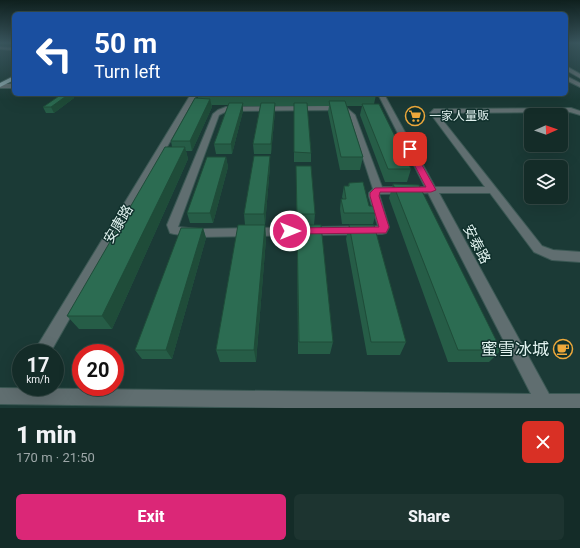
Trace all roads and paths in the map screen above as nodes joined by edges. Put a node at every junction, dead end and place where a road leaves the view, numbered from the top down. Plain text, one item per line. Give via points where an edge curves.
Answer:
1 (568, 66) edge
2 (568, 69) edge
3 (580, 72) edge
4 (12, 73) edge
5 (12, 79) edge
6 (568, 80) edge
7 (0, 81) edge
8 (7, 82) junction
9 (12, 82) edge
10 (0, 86) edge
11 (12, 86) edge
12 (576, 86) edge
13 (193, 96) edge
14 (381, 96) edge
15 (580, 113) edge
16 (378, 190) junction
17 (431, 190) junction
18 (492, 190) junction
19 (580, 257) edge
20 (46, 344) edge
21 (64, 394) edge
22 (580, 403) edge
23 (546, 405) edge

1 - 3 street
2 - 3 street
4 - 7 main road
5 - 8 main road
6 - 12 street
7 - 8 street
8 - 9 street
8 - 10 main road
10 - 11 street
13 - 20 street, 安康路
14 - 17 street, 安泰路
15 - 18 street via 571,110 434,111 432,114
16 - 16 street via 350,112 332,108 226,109 216,114 172,225 174,230 192,232 382,230 384,227 374,196
16 - 17 street
17 - 18 street
17 - 23 street, 安泰路
18 - 19 street via 538,249 552,255
21 - 23 street
22 - 23 street

